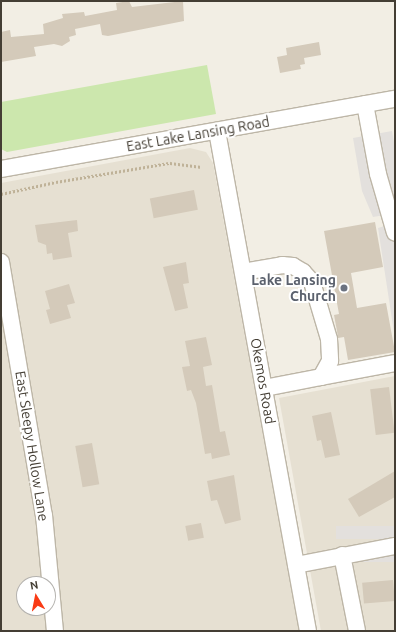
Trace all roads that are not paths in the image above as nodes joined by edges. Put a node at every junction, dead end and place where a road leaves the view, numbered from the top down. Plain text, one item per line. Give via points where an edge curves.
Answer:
1 (395, 99) edge
2 (365, 104) junction
3 (217, 131) junction
4 (1, 169) edge
5 (395, 233) edge
6 (1, 262) edge
7 (243, 272) junction
8 (395, 363) edge
9 (321, 377) junction
10 (265, 388) junction
11 (395, 546) edge
12 (342, 555) junction
13 (296, 565) junction
14 (55, 631) edge
15 (308, 631) edge
16 (358, 631) edge

1 - 2 street, East Lake Lansing Road
2 - 3 street, East Lake Lansing Road
2 - 5 street via 378,174
3 - 4 street, East Lake Lansing Road
3 - 7 street, Okemos Road
6 - 14 street, East Sleepy Hollow Lane via 43,508
7 - 9 street via 293,266 312,282 323,311 329,339 330,361
7 - 10 street, Okemos Road
8 - 9 street
9 - 10 street
10 - 13 street, Okemos Road
11 - 12 street
12 - 13 street
12 - 16 street
13 - 15 street, Okemos Road

